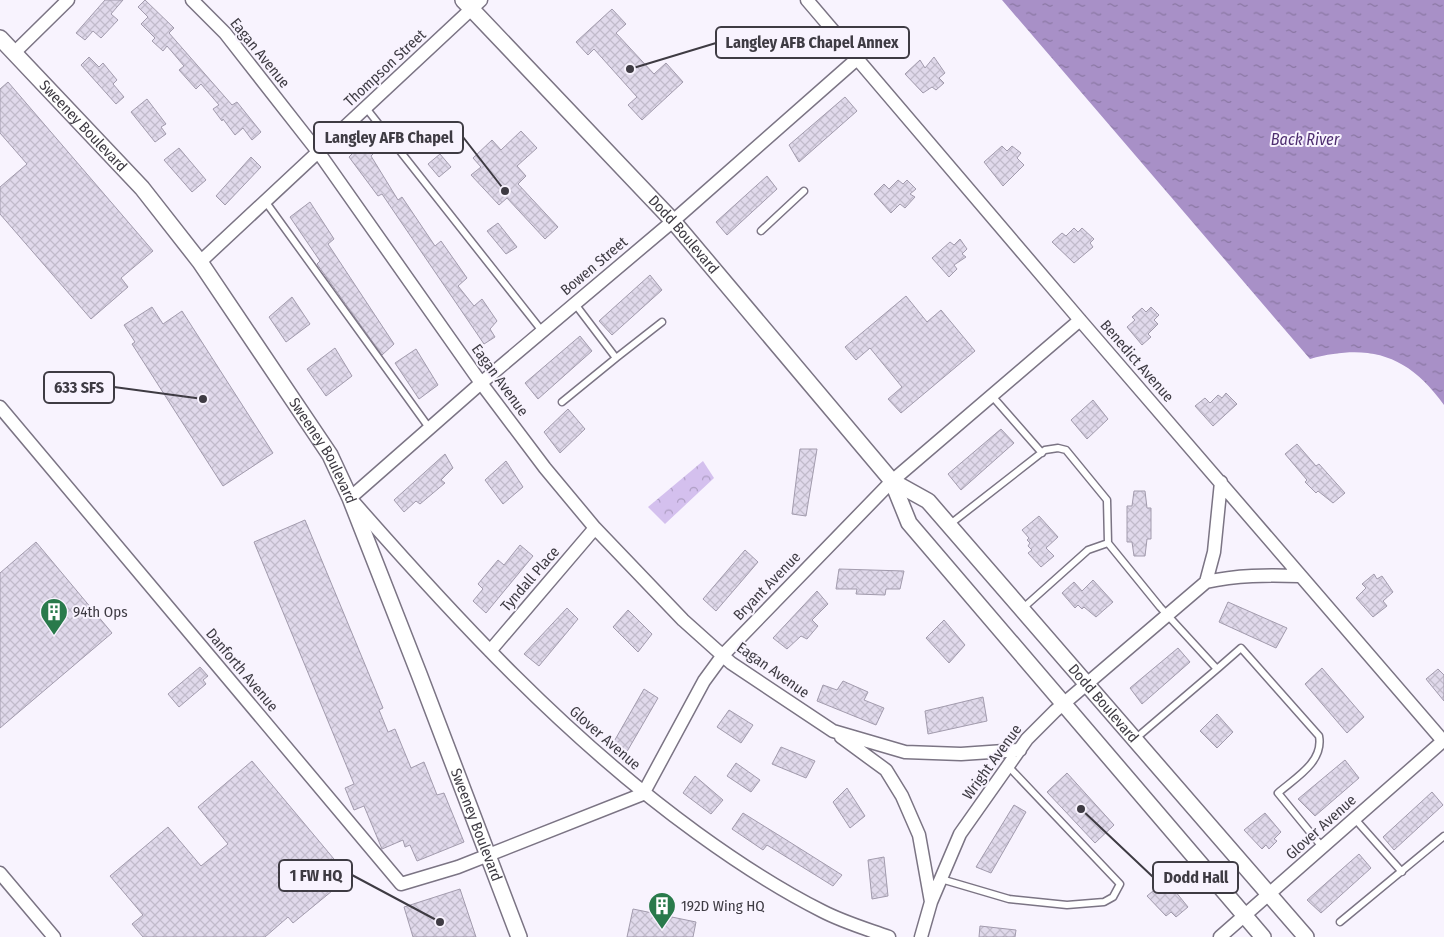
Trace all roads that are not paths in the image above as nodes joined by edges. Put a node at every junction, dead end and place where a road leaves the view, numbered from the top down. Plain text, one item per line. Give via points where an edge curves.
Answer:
1 (68, 0) edge
2 (192, 0) edge
3 (808, 0) edge
4 (472, 3) edge
5 (0, 38) edge
6 (15, 52) junction
7 (858, 58) junction
8 (366, 108) junction
9 (319, 153) junction
10 (804, 191) dead end
11 (266, 202) junction
12 (673, 221) junction
13 (761, 231) dead end
14 (200, 262) junction
15 (575, 304) junction
16 (1080, 320) junction
17 (662, 322) dead end
18 (542, 332) junction
19 (616, 358) junction
20 (481, 383) junction
21 (992, 396) junction
22 (562, 402) dead end
23 (0, 407) edge
24 (430, 429) junction
25 (1042, 453) junction
26 (892, 481) junction
27 (1221, 482) junction
28 (350, 498) junction
29 (949, 525) junction
30 (596, 528) junction
31 (1108, 543) junction
32 (1299, 576) junction
33 (1206, 582) junction
34 (1022, 609) junction
35 (1168, 615) junction
36 (490, 651) junction
37 (723, 655) junction
38 (1217, 669) junction
39 (1088, 684) junction
40 (1063, 704) junction
41 (833, 731) junction
42 (1136, 739) junction
43 (1443, 742) edge
44 (1020, 750) junction
45 (1008, 766) junction
46 (644, 794) junction
47 (1355, 819) junction
48 (1444, 836) edge
49 (1323, 848) junction
50 (487, 855) junction
51 (1402, 872) junction
52 (0, 873) edge
53 (941, 879) junction
54 (1269, 895) junction
55 (931, 902) junction
56 (1246, 916) junction
57 (1340, 922) dead end
58 (54, 937) edge
59 (519, 937) edge
60 (889, 937) edge
61 (921, 937) edge
62 (1220, 937) edge
63 (1263, 937) edge
64 (1306, 937) edge

1 - 6 street
2 - 9 street, Eagan Avenue via 225,33
3 - 7 street, Benedict Avenue
4 - 8 street, Thompson Street
4 - 12 street, Dodd Boulevard
5 - 6 street, Sweeney Boulevard
6 - 14 street, Sweeney Boulevard via 142,188
7 - 12 street, Bowen Street
7 - 16 street, Benedict Avenue
8 - 9 street, Thompson Street
8 - 18 lane
9 - 11 street, Thompson Street
9 - 20 street, Eagan Avenue
10 - 13 lane
11 - 14 street, Thompson Street
11 - 24 lane
12 - 15 street, Bowen Street
12 - 26 street, Dodd Boulevard
14 - 28 street, Sweeney Boulevard via 330,455
15 - 18 street, Bowen Street
15 - 19 lane
16 - 21 street, Bryant Avenue
16 - 27 street, Benedict Avenue
17 - 19 lane
18 - 20 street, Bowen Street
19 - 22 lane
20 - 24 street, Bowen Street
20 - 30 street, Eagan Avenue via 545,468
21 - 25 lane
21 - 26 street, Bryant Avenue
23 - 50 street, Danforth Avenue via 401,884
24 - 28 street, Bowen Street
25 - 29 lane
25 - 31 lane via 1051,449 1066,450 1107,500
26 - 29 street, Dodd Boulevard via 928,502
26 - 37 street, Bryant Avenue
26 - 40 street, Dodd Boulevard via 909,523
27 - 32 street, Benedict Avenue
27 - 33 street via 1214,552
28 - 36 street, Glover Avenue
28 - 50 street, Sweeney Boulevard
29 - 34 street, Dodd Boulevard
30 - 36 street, Tyndall Place
30 - 37 street, Eagan Avenue via 684,620
31 - 34 lane via 1088,550
31 - 35 lane
32 - 33 street, Wright Avenue via 1226,577
32 - 43 street, Benedict Avenue
33 - 35 street, Wright Avenue
34 - 39 street, Dodd Boulevard
35 - 38 lane
35 - 39 street, Wright Avenue
36 - 46 street, Glover Avenue via 558,720
37 - 41 street, Eagan Avenue
37 - 46 street, Bryant Avenue via 704,681
38 - 42 lane
38 - 49 lane via 1241,648 1319,736 1321,745 1316,759 1278,793
39 - 40 street, Wright Avenue
39 - 42 street, Dodd Boulevard
40 - 44 street, Wright Avenue
40 - 56 street, Dodd Boulevard
41 - 44 street, Eagan Avenue via 905,752 961,754
41 - 55 street, Eagan Avenue via 886,770 902,796 919,835
42 - 54 street, Dodd Boulevard
43 - 47 street, Glover Avenue
44 - 45 street, Wright Avenue
45 - 53 street, Wright Avenue via 960,834
45 - 53 lane via 1120,884 1113,897 1104,902 1068,905 1009,899
46 - 50 street
46 - 60 street, Glover Avenue via 747,869 823,912
47 - 49 street, Glover Avenue
47 - 51 lane
48 - 51 lane
49 - 54 street, Glover Avenue
50 - 59 street, Sweeney Boulevard
51 - 57 lane
52 - 58 street
53 - 55 street, Wright Avenue
54 - 56 street, Glover Avenue
54 - 64 street, Dodd Boulevard
55 - 61 street, Wright Avenue
56 - 62 street, Glover Avenue
56 - 63 street, Dodd Boulevard

